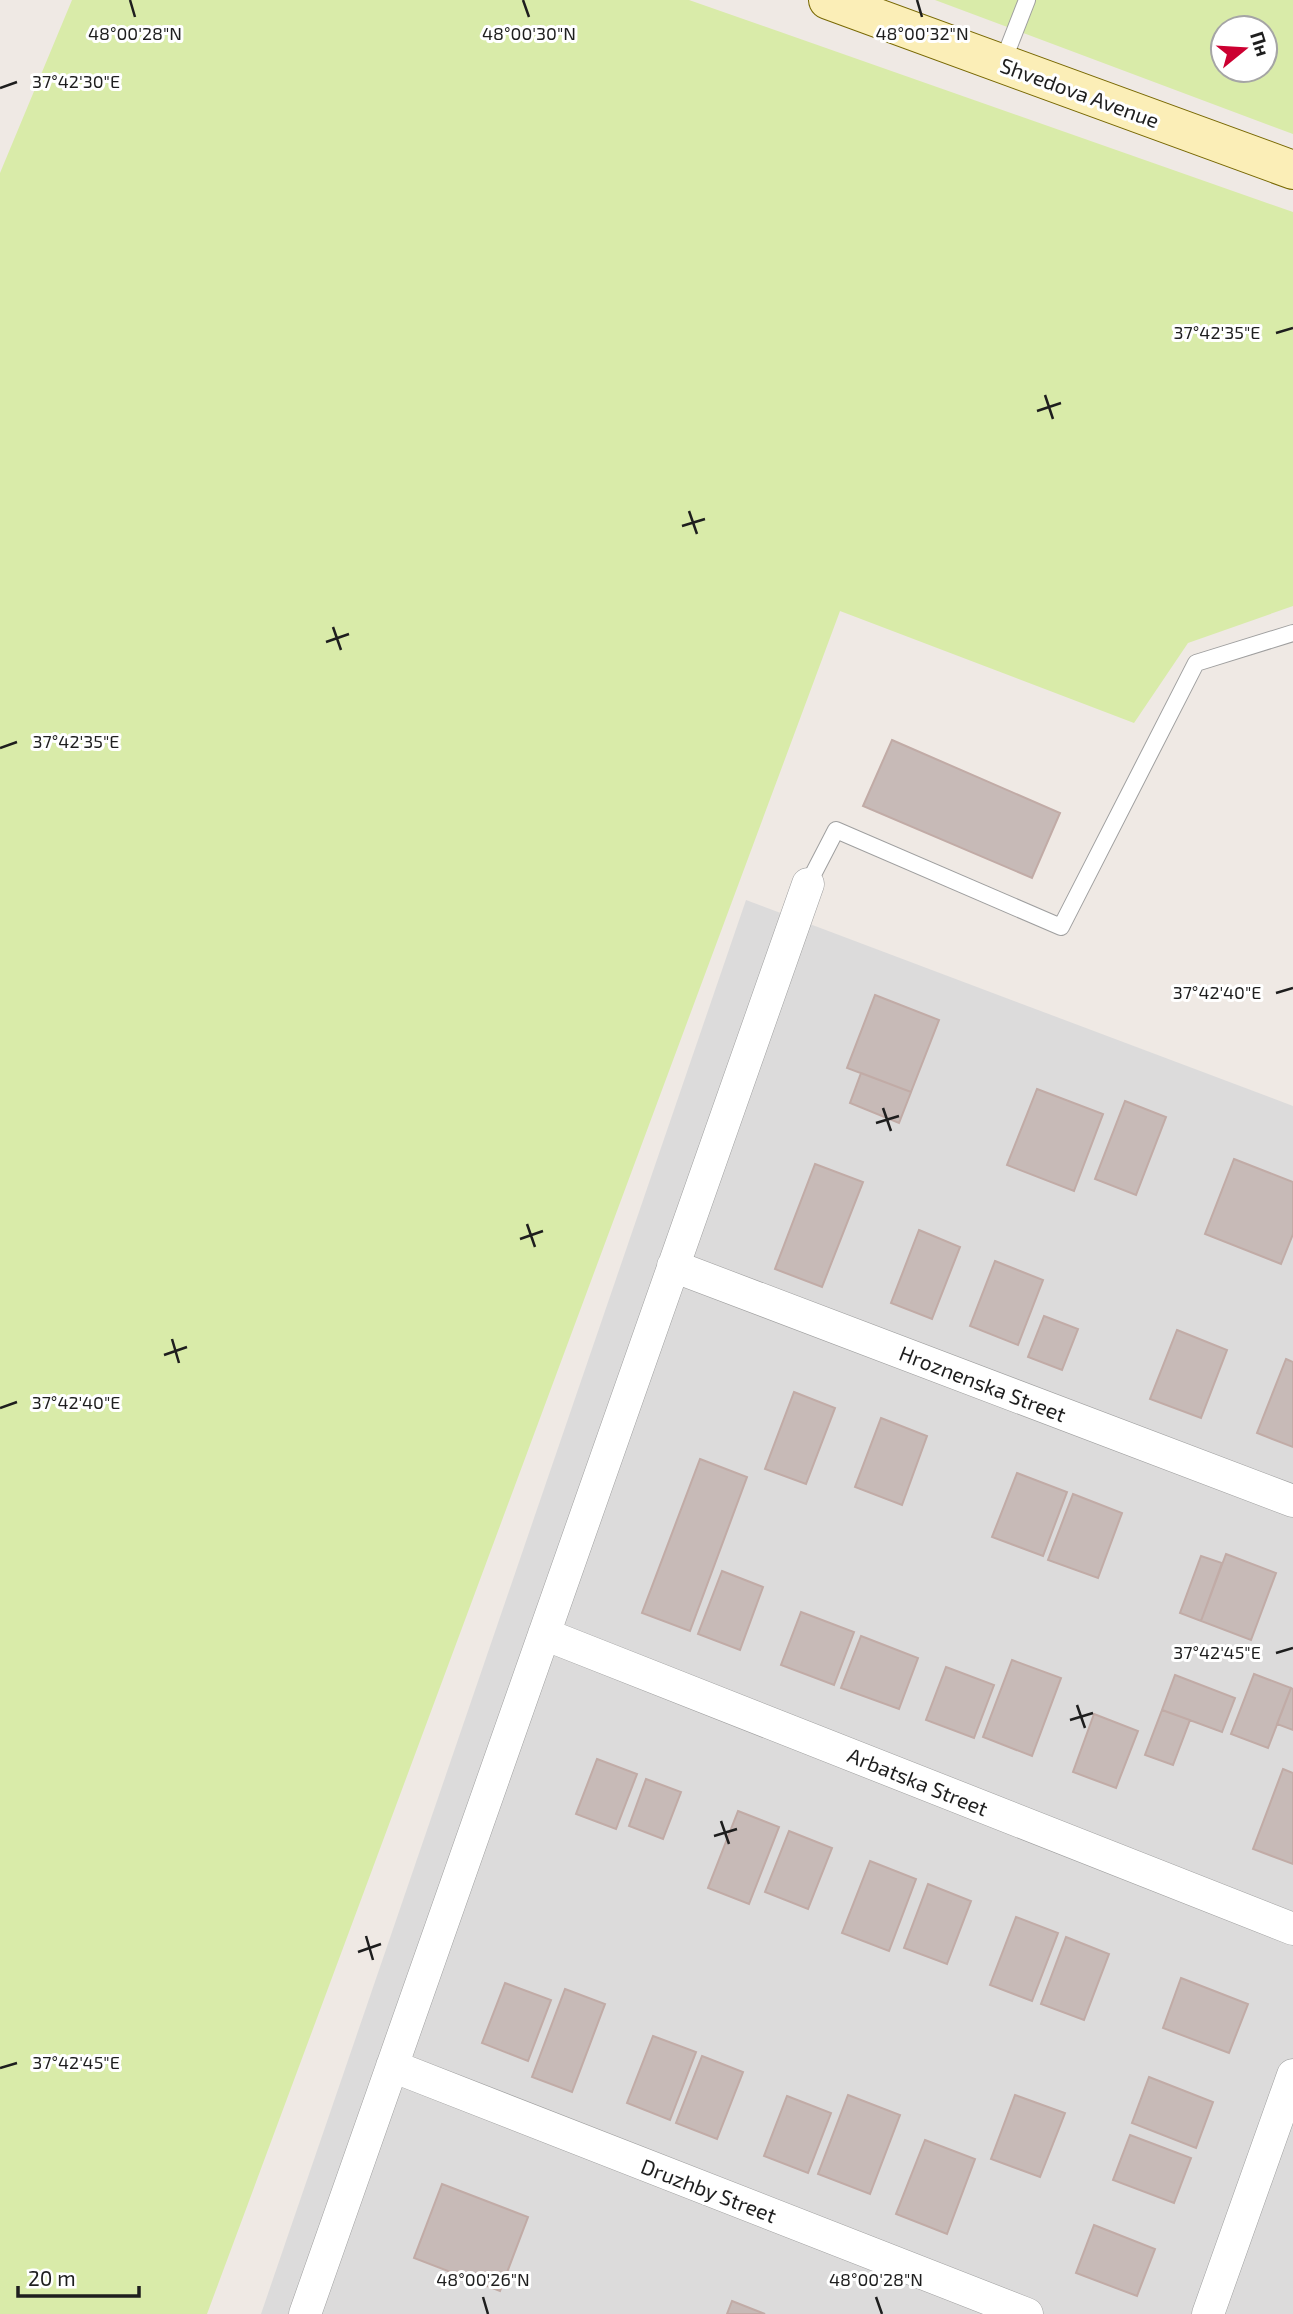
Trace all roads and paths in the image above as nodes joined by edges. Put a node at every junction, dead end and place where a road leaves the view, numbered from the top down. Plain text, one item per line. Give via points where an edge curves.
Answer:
1 (828, 0) edge
2 (1027, 0) edge
3 (1002, 64) junction
4 (1293, 170) edge
5 (1293, 633) edge
6 (808, 884) joint
7 (673, 1266) junction
8 (1293, 1501) edge
9 (544, 1634) junction
10 (1293, 1929) edge
11 (392, 2066) junction
12 (1293, 2075) edge
13 (305, 2314) edge
14 (1027, 2314) edge
15 (1208, 2314) edge

1 - 3 street, Shvedova Avenue
2 - 3 lane
3 - 4 street, Shvedova Avenue
5 - 6 lane via 1196,663 1061,926 836,830
6 - 7 street
7 - 8 street, Hroznenska Street
7 - 9 street
9 - 10 street, Arbatska Street
9 - 11 street
11 - 13 street
11 - 14 street, Druzhby Street
12 - 15 street

